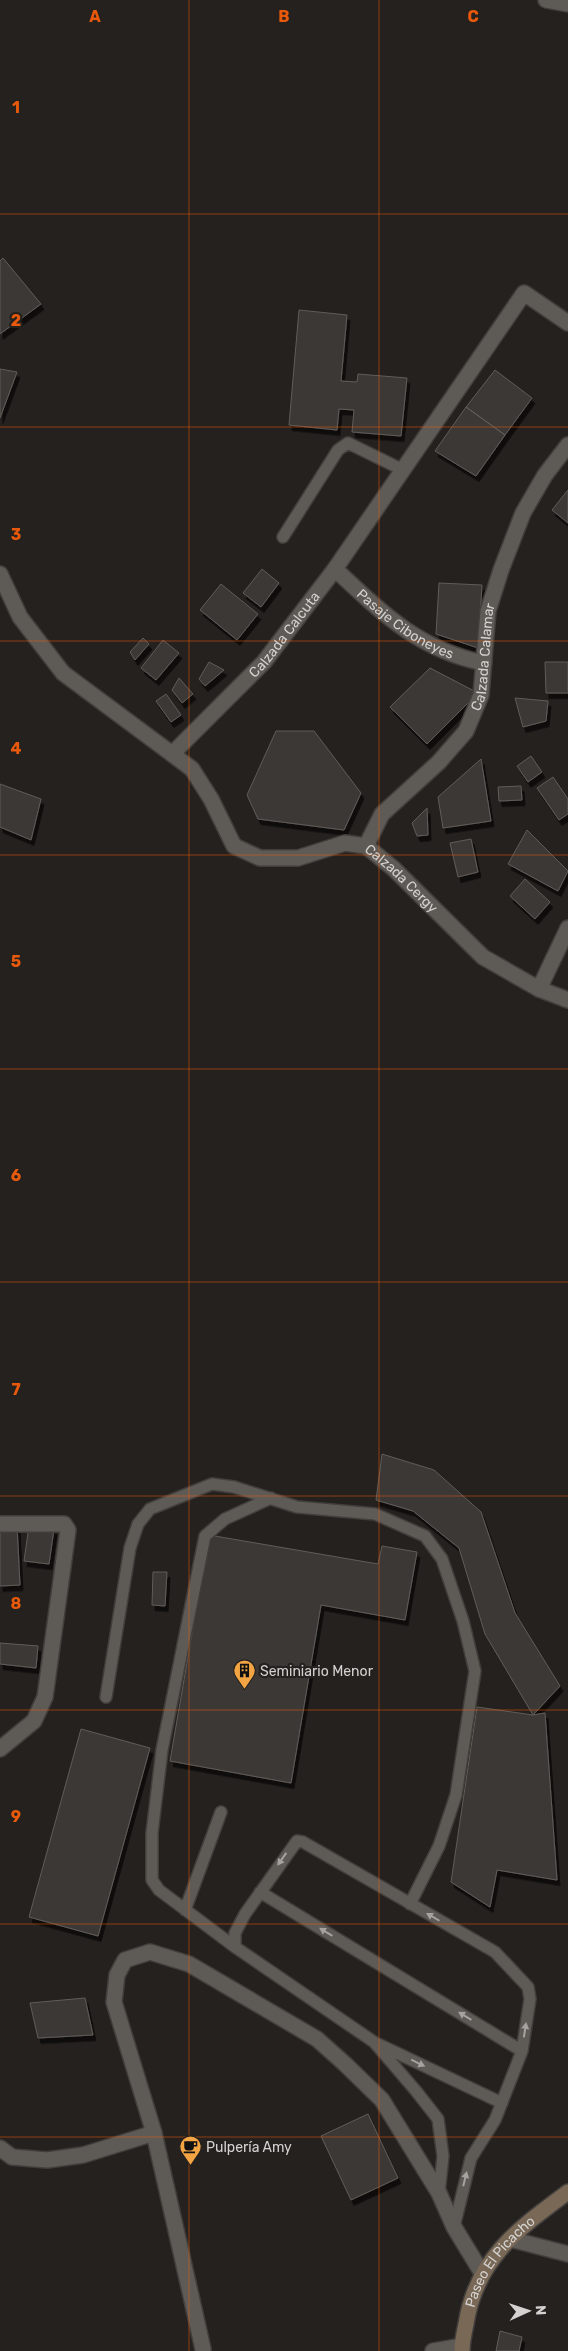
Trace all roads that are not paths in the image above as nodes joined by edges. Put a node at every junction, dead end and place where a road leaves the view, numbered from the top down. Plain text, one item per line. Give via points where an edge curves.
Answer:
1 (546, 0) edge
2 (568, 4) edge
3 (568, 323) edge
4 (568, 445) edge
5 (403, 470) junction
6 (283, 536) dead end
7 (335, 569) junction
8 (0, 574) edge
9 (484, 663) junction
10 (172, 754) junction
11 (366, 846) junction
12 (568, 928) edge
13 (539, 989) junction
14 (568, 1000) edge
15 (271, 1498) junction
16 (0, 1524) edge
17 (106, 1697) dead end
18 (0, 1749) edge
19 (221, 1812) dead end
20 (260, 1892) junction
21 (410, 1904) junction
22 (185, 1910) junction
23 (235, 1946) junction
24 (374, 2042) junction
25 (522, 2051) junction
26 (502, 2103) junction
27 (154, 2132) junction
28 (0, 2148) edge
29 (568, 2192) edge
30 (439, 2193) junction
31 (454, 2227) junction
32 (510, 2239) junction
33 (568, 2254) edge
34 (482, 2273) junction
35 (203, 2349) dead end
36 (462, 2349) edge
37 (433, 2351) edge

1 - 2 street
3 - 5 street, Calzada Calcuta via 524,293
4 - 9 street, Calzada Calamar via 545,475 523,513 488,612
5 - 6 lane via 348,443 338,450
5 - 7 street, Calzada Calcuta
7 - 9 street, Pasaje Ciboneyes via 401,628 443,652
7 - 10 street, Calzada Calcuta via 264,662
8 - 10 street via 20,617 63,673
9 - 11 street, Calzada Calamar via 481,696 466,731 439,762 382,814
10 - 11 street, Calzada Cergy via 192,769 234,846 260,858 298,858 345,843
11 - 13 street, Calzada Cergy via 394,868 483,957
12 - 13 street
13 - 14 street, Calzada Cergy
15 - 17 lane via 212,1484 150,1509 138,1524 130,1548
15 - 21 lane via 297,1507 375,1514 425,1536 442,1559 463,1621 475,1671 456,1795 439,1846
15 - 22 lane via 225,1519 205,1536 162,1750 152,1833 152,1880 159,1890
16 - 18 street via 64,1524 68,1530 46,1697 34,1720
19 - 22 lane
21 -> 20 lane via 297,1841
20 - 23 lane via 235,1932
25 -> 20 lane
25 -> 21 lane via 530,1999 523,1980 495,1952
22 - 23 lane
23 - 24 lane
24 -> 26 lane
24 - 30 lane via 438,2119 443,2156
25 - 26 lane
31 -> 26 lane via 471,2158
27 - 28 street via 83,2155 47,2160 12,2157
27 - 30 street via 114,2002 117,1975 125,1960 150,1952 190,1964 317,2040 382,2100
27 - 35 street
29 - 32 street, Paseo El Picacho
30 - 31 street
31 - 34 street
32 - 33 street
32 - 34 street, Paseo El Picacho
34 - 36 street, Paseo El Picacho via 469,2305
36 - 37 street

